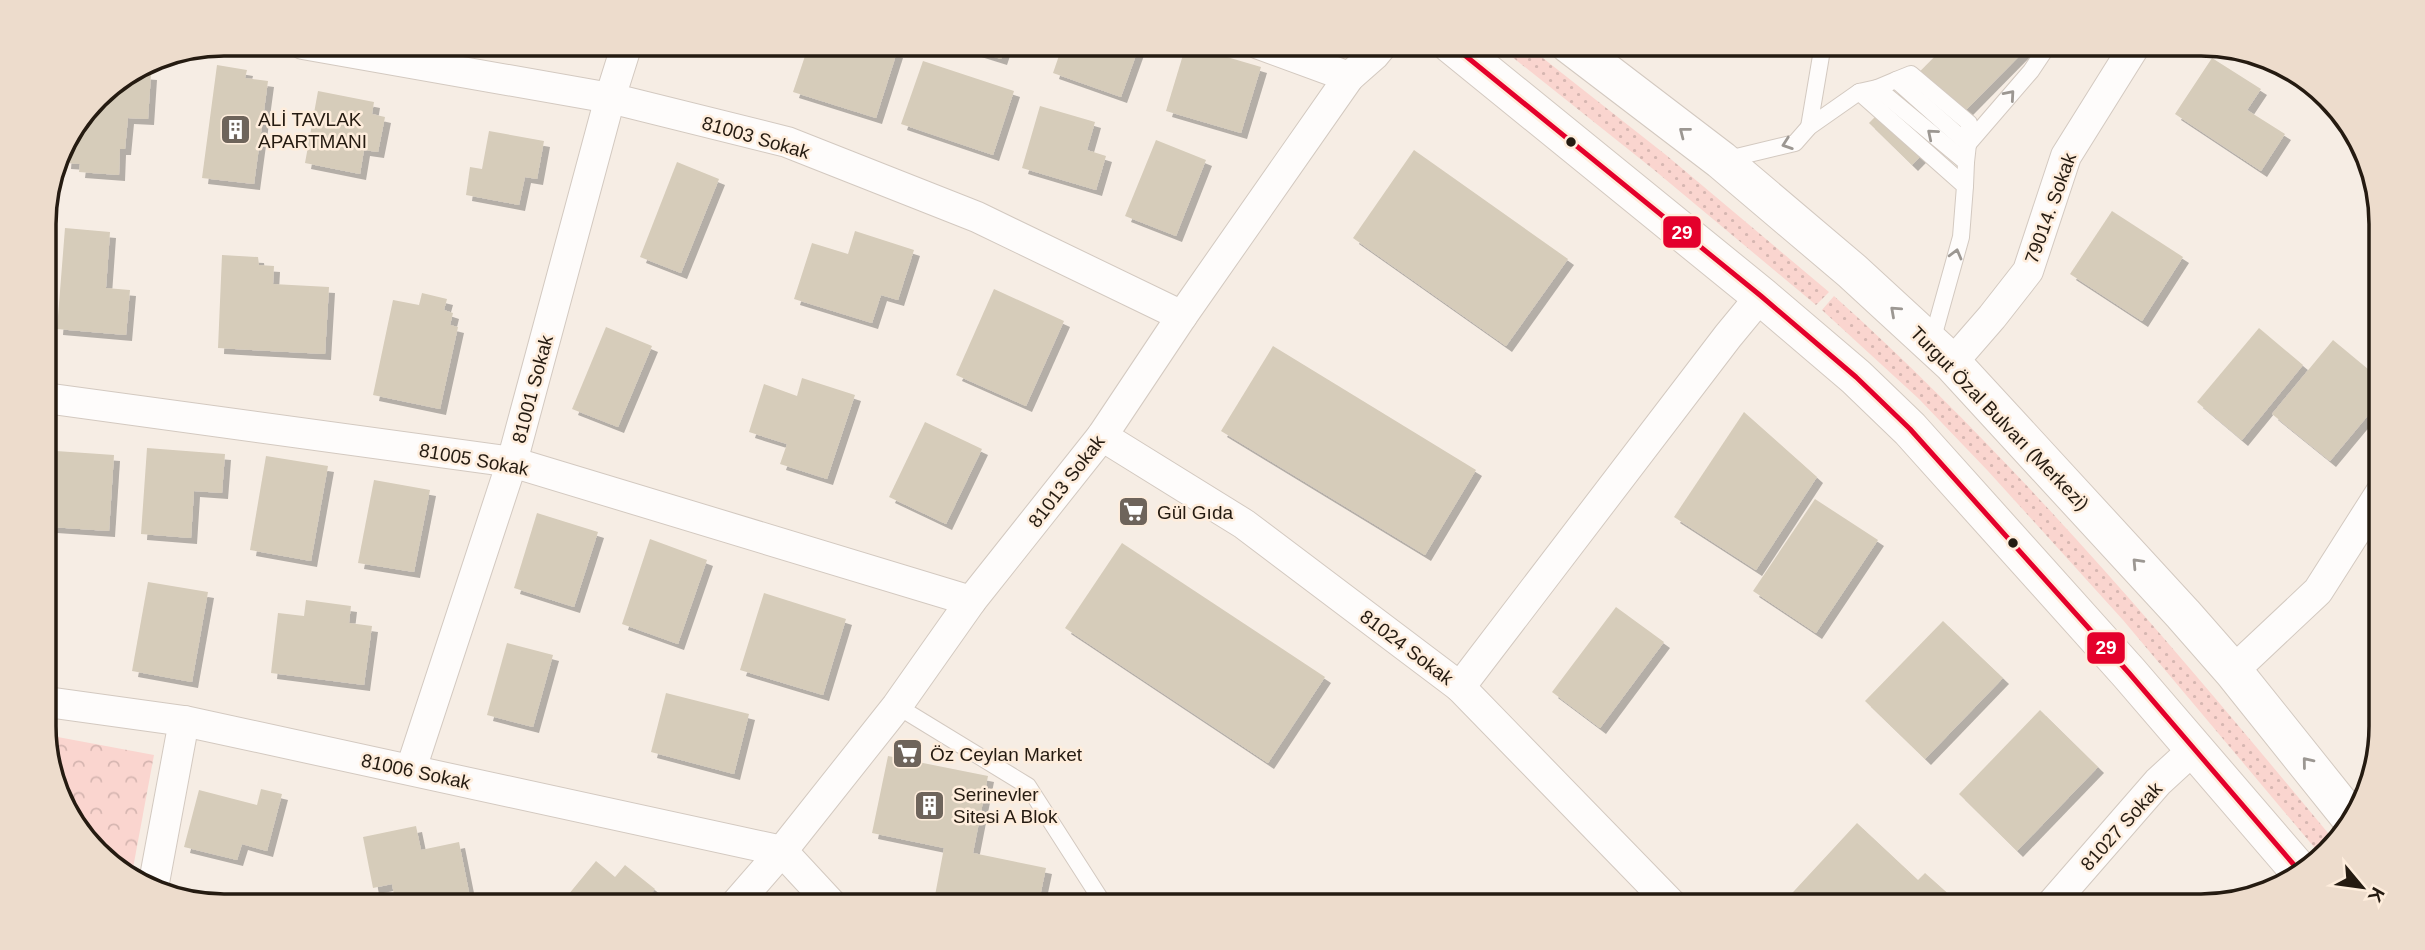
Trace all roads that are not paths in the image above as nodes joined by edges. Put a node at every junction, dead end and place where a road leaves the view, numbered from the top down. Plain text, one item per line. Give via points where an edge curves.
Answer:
1 (371, 56) edge
2 (623, 56) edge
3 (1291, 56) edge
4 (1373, 56) edge
5 (1466, 56) edge
6 (1585, 56) edge
7 (1822, 56) edge
8 (2041, 56) edge
9 (2128, 56) edge
10 (1349, 78) junction
11 (1877, 88) junction
12 (1859, 92) junction
13 (610, 98) junction
14 (1809, 127) junction
15 (1968, 144) junction
16 (1721, 160) junction
17 (1966, 162) junction
18 (1965, 186) junction
19 (1761, 296) junction
20 (1182, 316) junction
21 (1942, 353) junction
22 (56, 400) edge
23 (1102, 436) junction
24 (512, 462) junction
25 (2369, 511) edge
26 (971, 601) junction
27 (2234, 671) junction
28 (1460, 687) junction
29 (56, 703) edge
30 (897, 706) junction
31 (184, 721) junction
32 (2195, 748) junction
33 (411, 769) junction
34 (2346, 812) edge
35 (782, 851) junction
36 (2294, 865) edge
37 (155, 879) edge
38 (744, 894) edge
39 (822, 894) edge
40 (1097, 894) edge
41 (1661, 894) edge
42 (2060, 894) edge

1 - 13 street, 81003 Sokak
2 - 13 street, 81001 Sokak
3 - 10 street
4 - 10 street, 81013 Sokak
5 - 19 main road
16 -> 6 main road, Turgut Özal Bulvarı (Merkezi)
7 - 14 lane
15 -> 8 lane
9 - 21 street, 79014. Sokak via 2066,156 2028,271
10 - 20 street, 81013 Sokak
11 - 12 lane
11 - 15 lane via 1896,80
17 -> 11 lane
12 - 14 lane
12 - 18 lane
13 - 20 street, 81003 Sokak via 787,142 977,217
13 - 24 street, 81001 Sokak
14 -> 16 lane via 1795,144
15 - 17 lane
21 -> 16 main road, Turgut Özal Bulvarı (Merkezi)
17 - 18 lane
21 -> 18 lane
19 - 28 street
19 - 32 main road via 1910,429
20 - 23 street, 81013 Sokak
27 -> 21 main road, Turgut Özal Bulvarı (Merkezi)
22 - 24 street, 81005 Sokak
23 - 26 street, 81013 Sokak
23 - 28 street, 81024 Sokak via 1244,524
24 - 26 street, 81005 Sokak
24 - 33 street, 81001 Sokak
25 - 27 street via 2318,591
26 - 30 street, 81013 Sokak
34 -> 27 main road, Turgut Özal Bulvarı (Merkezi)
28 - 41 street, 81024 Sokak
29 - 31 street, 81006 Sokak
30 - 35 street, 81013 Sokak
30 - 40 lane via 1028,786
31 - 33 street, 81006 Sokak
31 - 37 street
32 - 36 main road
32 - 42 street, 81027 Sokak via 2158,782
33 - 35 street, 81006 Sokak
35 - 38 street, 81013 Sokak
35 - 39 street

